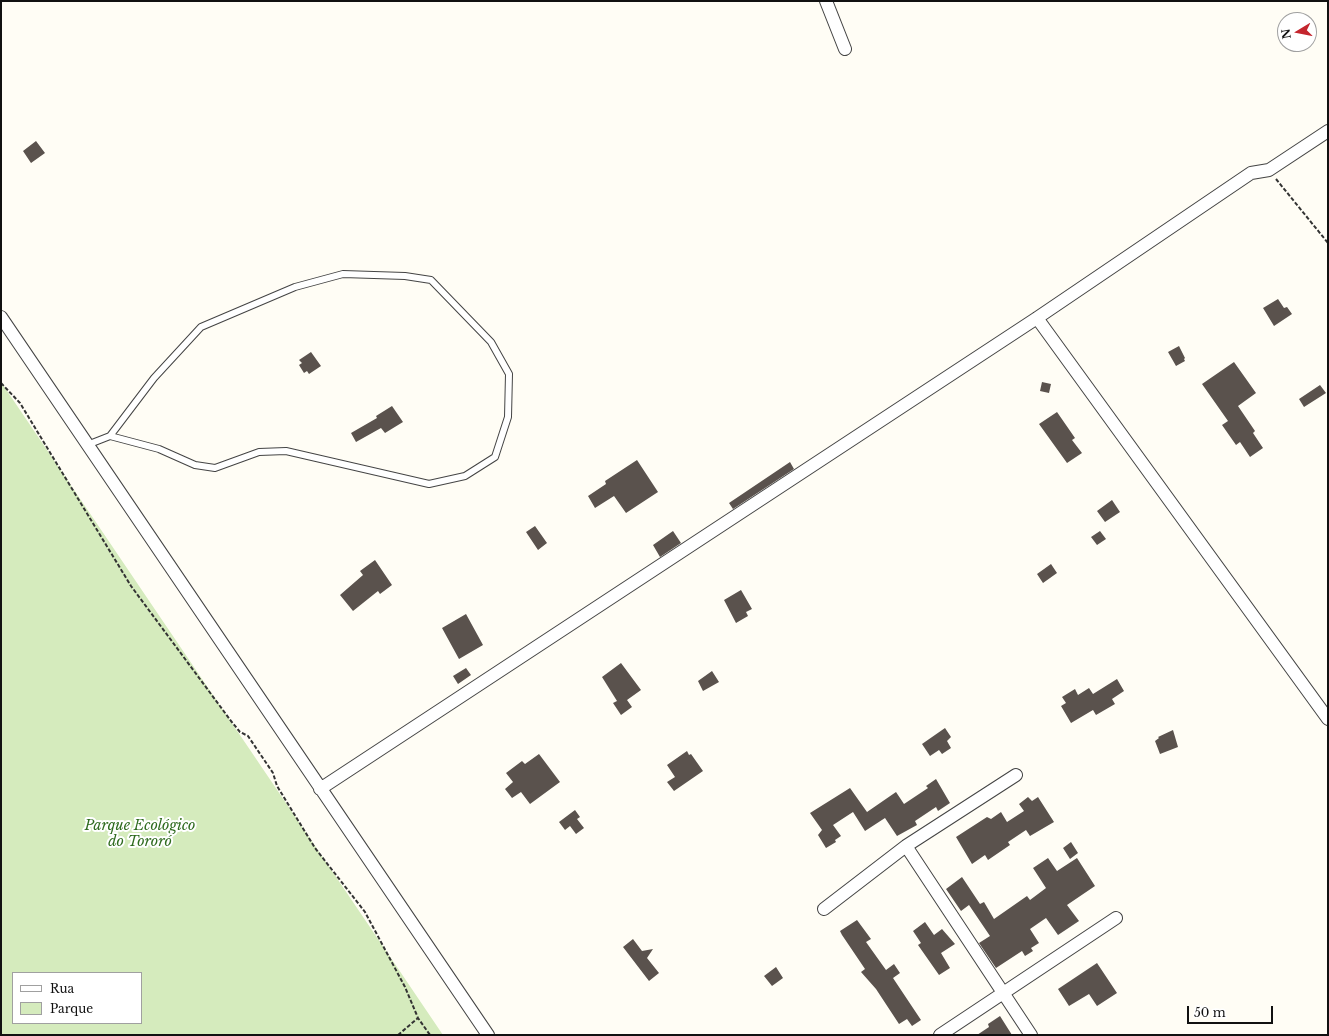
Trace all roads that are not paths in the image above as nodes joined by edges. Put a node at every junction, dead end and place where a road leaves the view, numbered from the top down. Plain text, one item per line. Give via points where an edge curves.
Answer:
1 (826, 1) edge
2 (845, 49) dead end
3 (1328, 131) edge
4 (1, 317) edge
5 (1037, 318) junction
6 (110, 436) junction
7 (87, 445) junction
8 (1328, 719) edge
9 (1016, 775) dead end
10 (320, 789) junction
11 (906, 846) junction
12 (824, 909) dead end
13 (1116, 918) dead end
14 (1003, 993) junction
15 (488, 1035) edge
16 (940, 1035) edge
17 (1031, 1035) edge

1 - 2 street
3 - 5 street via 1269,170 1251,173
4 - 7 street
5 - 8 street
5 - 10 street
6 - 6 lane via 154,378 201,327 296,287 343,274 405,276 431,280 491,342 509,374 508,417 495,457 465,476 429,484 286,451 259,452 215,468 195,465 159,449
6 - 7 lane
7 - 10 street
9 - 11 street
10 - 15 street
11 - 12 street
11 - 14 street
13 - 14 street
14 - 16 street
14 - 17 street

